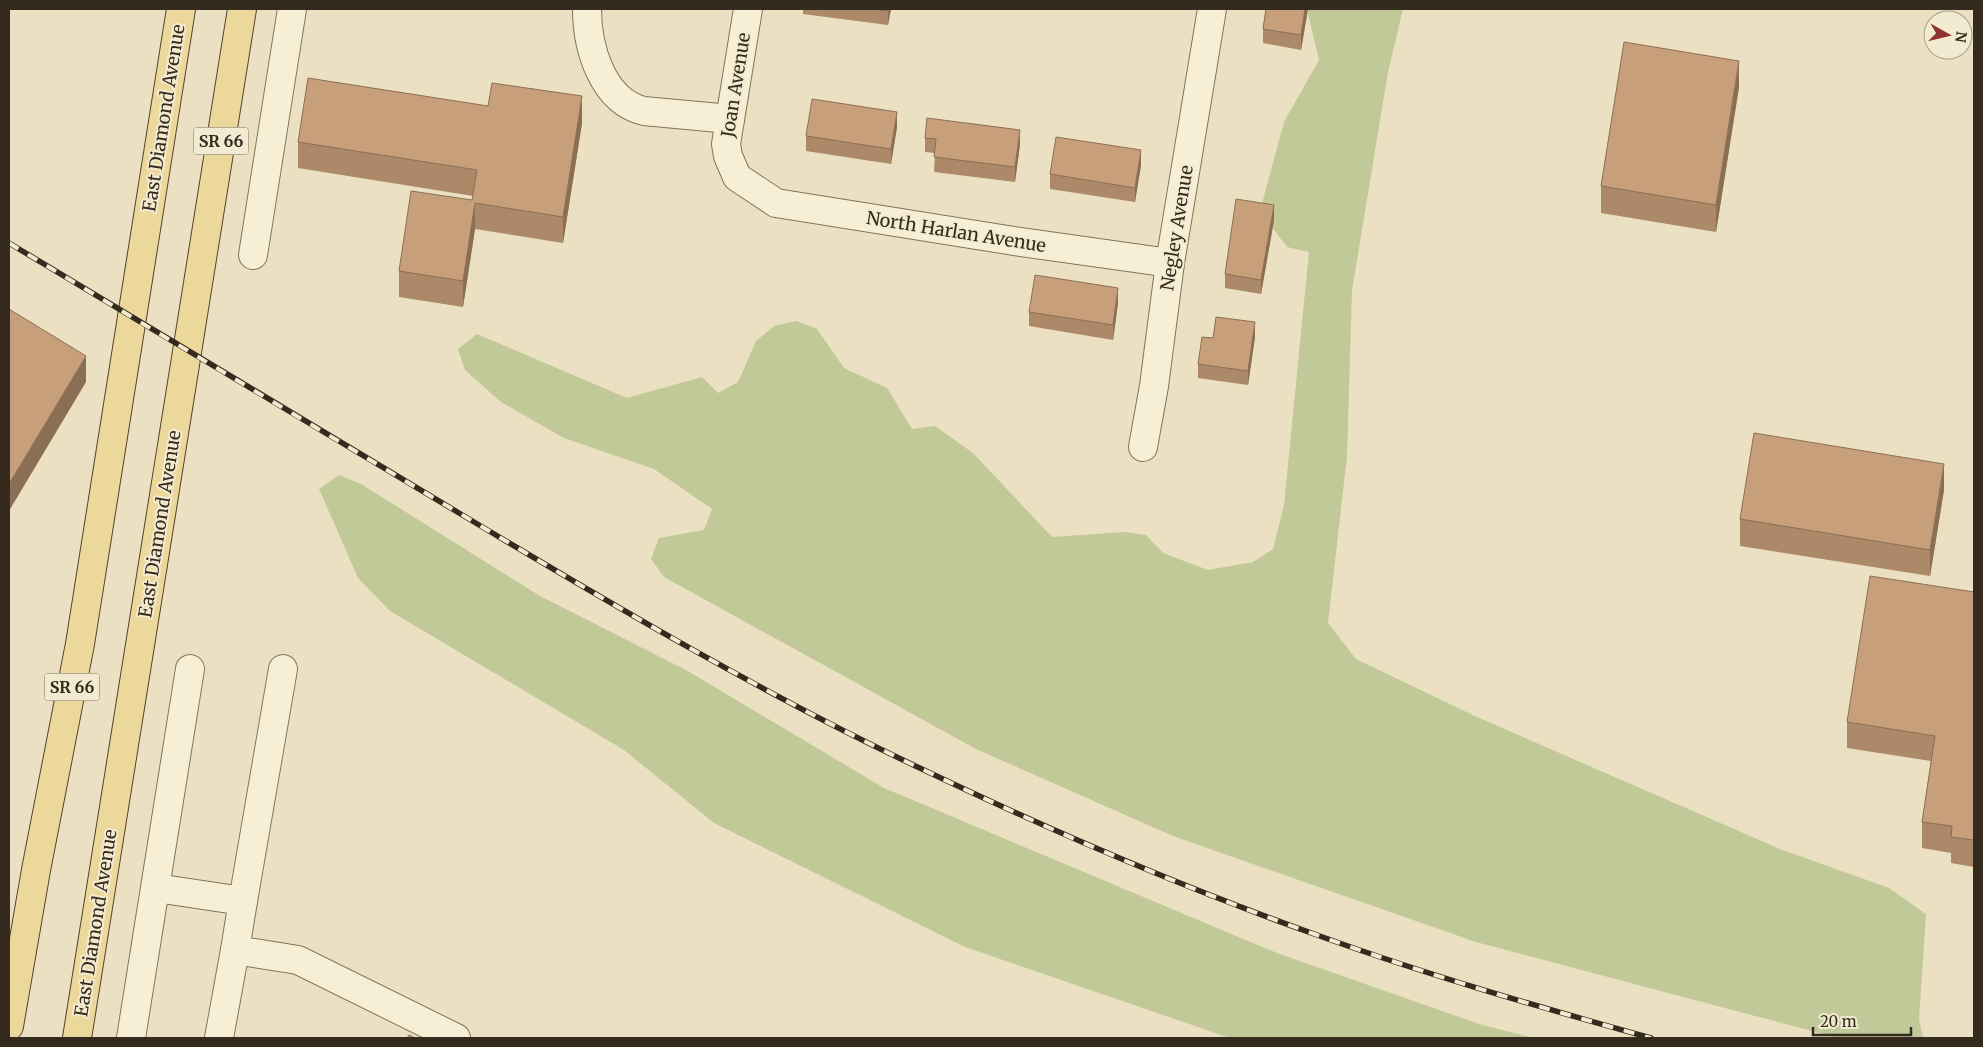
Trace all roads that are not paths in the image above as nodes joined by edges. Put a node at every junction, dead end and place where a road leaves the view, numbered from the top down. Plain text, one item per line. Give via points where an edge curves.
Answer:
1 (181, 9) edge
2 (242, 9) edge
3 (292, 9) edge
4 (587, 9) edge
5 (748, 9) edge
6 (1212, 9) edge
7 (730, 119) junction
8 (747, 185) joint
9 (253, 255) dead end
10 (1170, 263) junction
11 (1143, 447) dead end
12 (190, 669) dead end
13 (283, 669) dead end
14 (156, 888) junction
15 (243, 901) junction
16 (236, 950) junction
17 (12, 994) edge
18 (9, 1026) edge
19 (77, 1038) edge
20 (132, 1038) edge
21 (219, 1038) edge
22 (456, 1038) edge

1 - 17 main road, East Diamond Avenue / SR 66 via 80,644
2 - 19 main road, East Diamond Avenue / SR 66
3 - 9 street
4 - 7 street via 590,44 598,66 619,98 631,108
5 - 7 street, Joan Avenue
6 - 10 street, Negley Avenue
7 - 8 street, Joan Avenue via 726,144 728,156 737,177
8 - 10 street, North Harlan Avenue via 776,203 1014,242
10 - 11 street, Negley Avenue
12 - 14 street
13 - 15 street
14 - 15 street
14 - 20 street
15 - 16 street
16 - 21 street
16 - 22 street via 298,960
17 - 18 main road, East Diamond Avenue / SR 66

